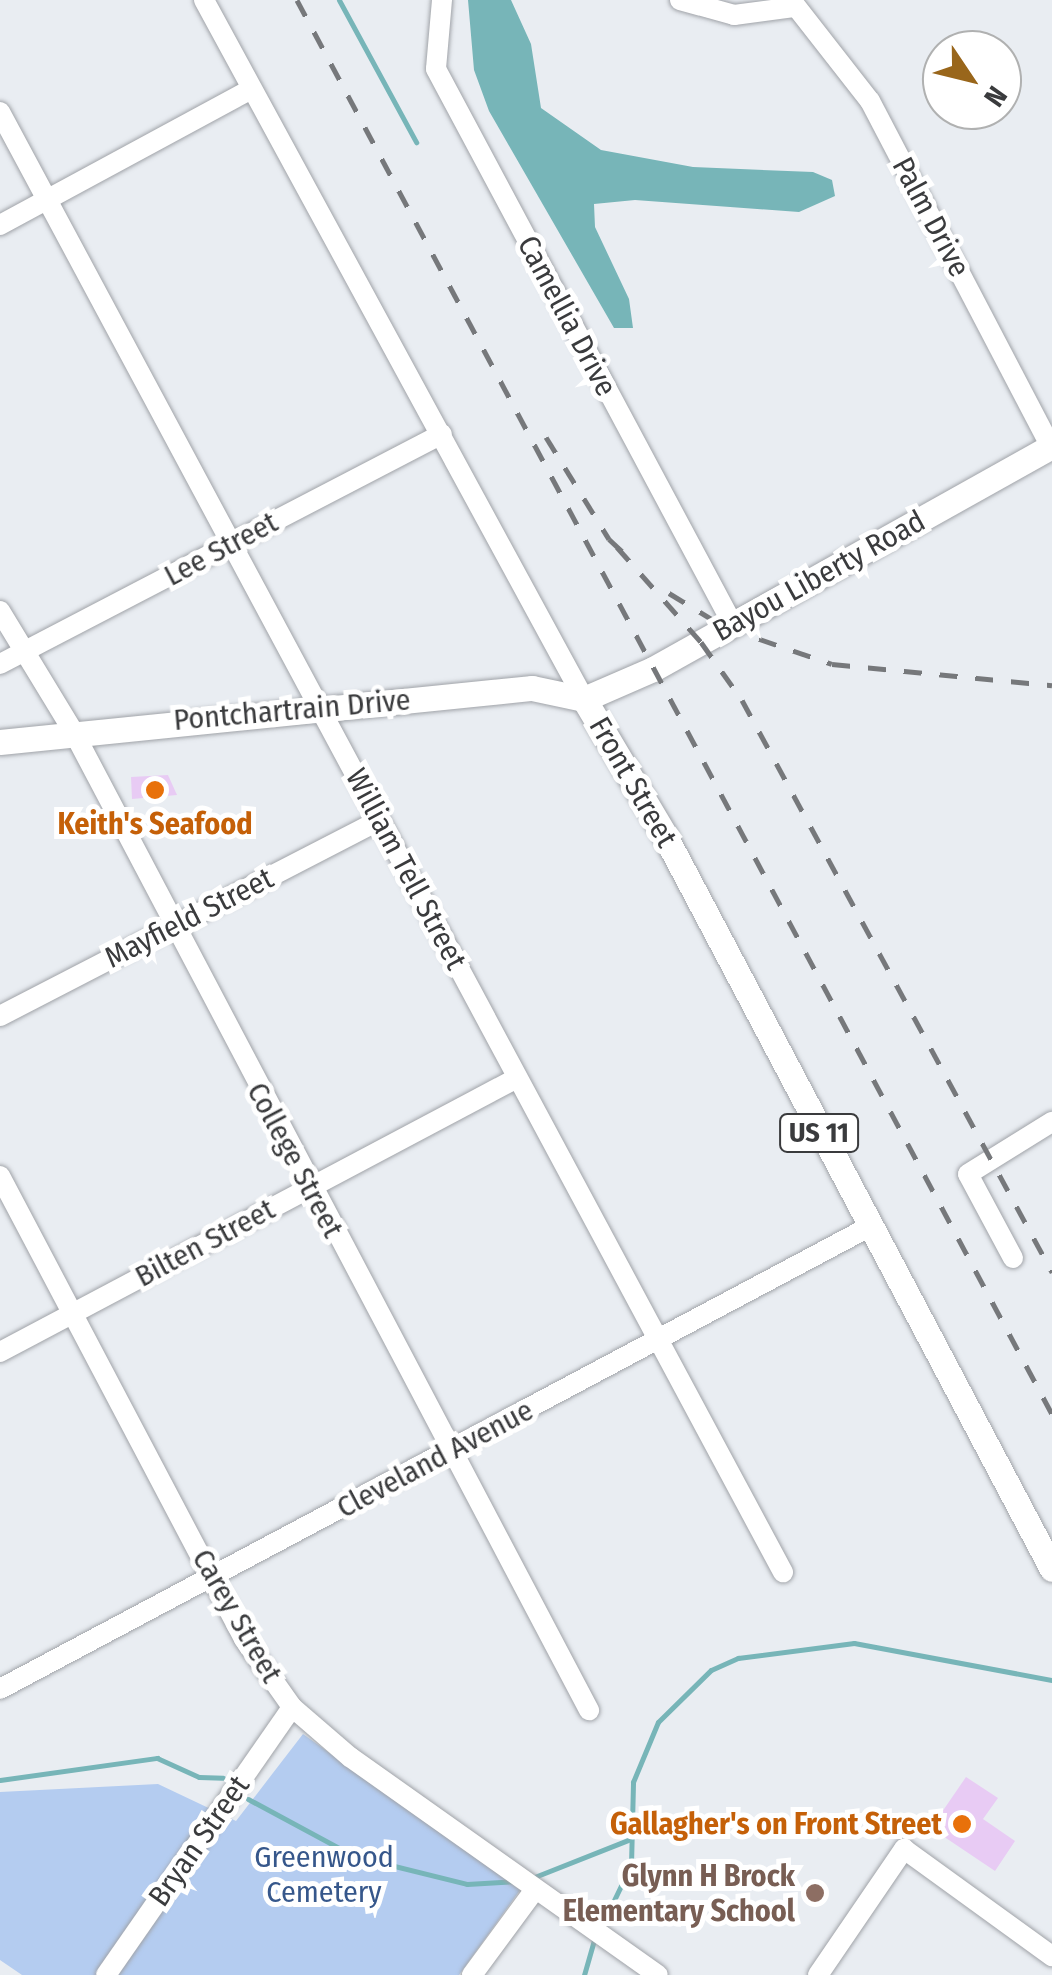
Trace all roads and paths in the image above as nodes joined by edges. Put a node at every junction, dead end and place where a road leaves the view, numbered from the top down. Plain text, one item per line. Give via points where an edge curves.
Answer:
1 (204, 0) edge
2 (442, 0) edge
3 (680, 0) edge
4 (793, 3) edge
5 (252, 88) junction
6 (0, 112) edge
7 (48, 200) junction
8 (0, 224) edge
9 (442, 434) junction
10 (1051, 447) edge
11 (233, 542) junction
12 (0, 611) edge
13 (732, 623) junction
14 (22, 652) junction
15 (0, 664) edge
16 (584, 698) junction
17 (322, 707) junction
18 (73, 731) junction
19 (0, 742) edge
20 (378, 821) junction
21 (172, 926) junction
22 (0, 1016) edge
23 (517, 1078) junction
24 (1052, 1122) edge
25 (0, 1176) edge
26 (308, 1188) junction
27 (869, 1227) junction
28 (1013, 1258) dead end
29 (73, 1314) junction
30 (658, 1340) junction
31 (0, 1352) edge
32 (450, 1450) junction
33 (1052, 1569) edge
34 (783, 1572) dead end
35 (213, 1577) junction
36 (0, 1689) edge
37 (292, 1707) junction
38 (589, 1710) dead end
39 (533, 1890) junction
40 (1052, 1956) edge
41 (106, 1975) edge
42 (472, 1975) edge
43 (658, 1975) edge
44 (818, 1975) edge

1 - 5 street, Front Street
2 - 13 street, Camellia Drive via 436,69
3 - 4 street via 734,15
4 - 10 street, Palm Drive via 870,101
5 - 7 street
5 - 9 street, Front Street
6 - 7 street, William Tell Street
7 - 8 street
7 - 11 street, William Tell Street
9 - 11 street, Lee Street
9 - 16 street, Front Street
10 - 13 main road, Bayou Liberty Road
11 - 14 street, Lee Street
11 - 17 street, William Tell Street
12 - 14 street, College Street
13 - 16 main road, Bayou Liberty Road via 653,669
14 - 15 street, Lee Street
14 - 18 street, College Street
16 - 17 main road, Pontchartrain Drive via 532,688
16 - 27 main road, Front Street / US 11 via 664,834
17 - 18 main road, Pontchartrain Drive
17 - 20 street, William Tell Street
18 - 19 main road, Pontchartrain Drive
18 - 21 street, College Street
20 - 21 street, Mayfield Street
20 - 23 street, William Tell Street
21 - 22 street, Mayfield Street
21 - 26 street, College Street
23 - 26 street, Bilten Street
23 - 30 street, William Tell Street
24 - 28 street via 968,1174
25 - 29 street, Carey Street
26 - 29 street, Bilten Street
26 - 32 street, College Street
27 - 30 street, Cleveland Avenue
27 - 33 main road, Front Street / US 11
29 - 31 street, Bilten Street
29 - 35 street, Carey Street
30 - 32 street, Cleveland Avenue
30 - 34 street, William Tell Street
32 - 35 street, Cleveland Avenue
32 - 38 street, College Street
35 - 36 street, Cleveland Avenue
35 - 37 street, Carey Street
37 - 39 street, Carey Street
37 - 41 street, Bryan Street
39 - 42 street
39 - 43 street, Carey Street
40 - 44 street via 904,1849

